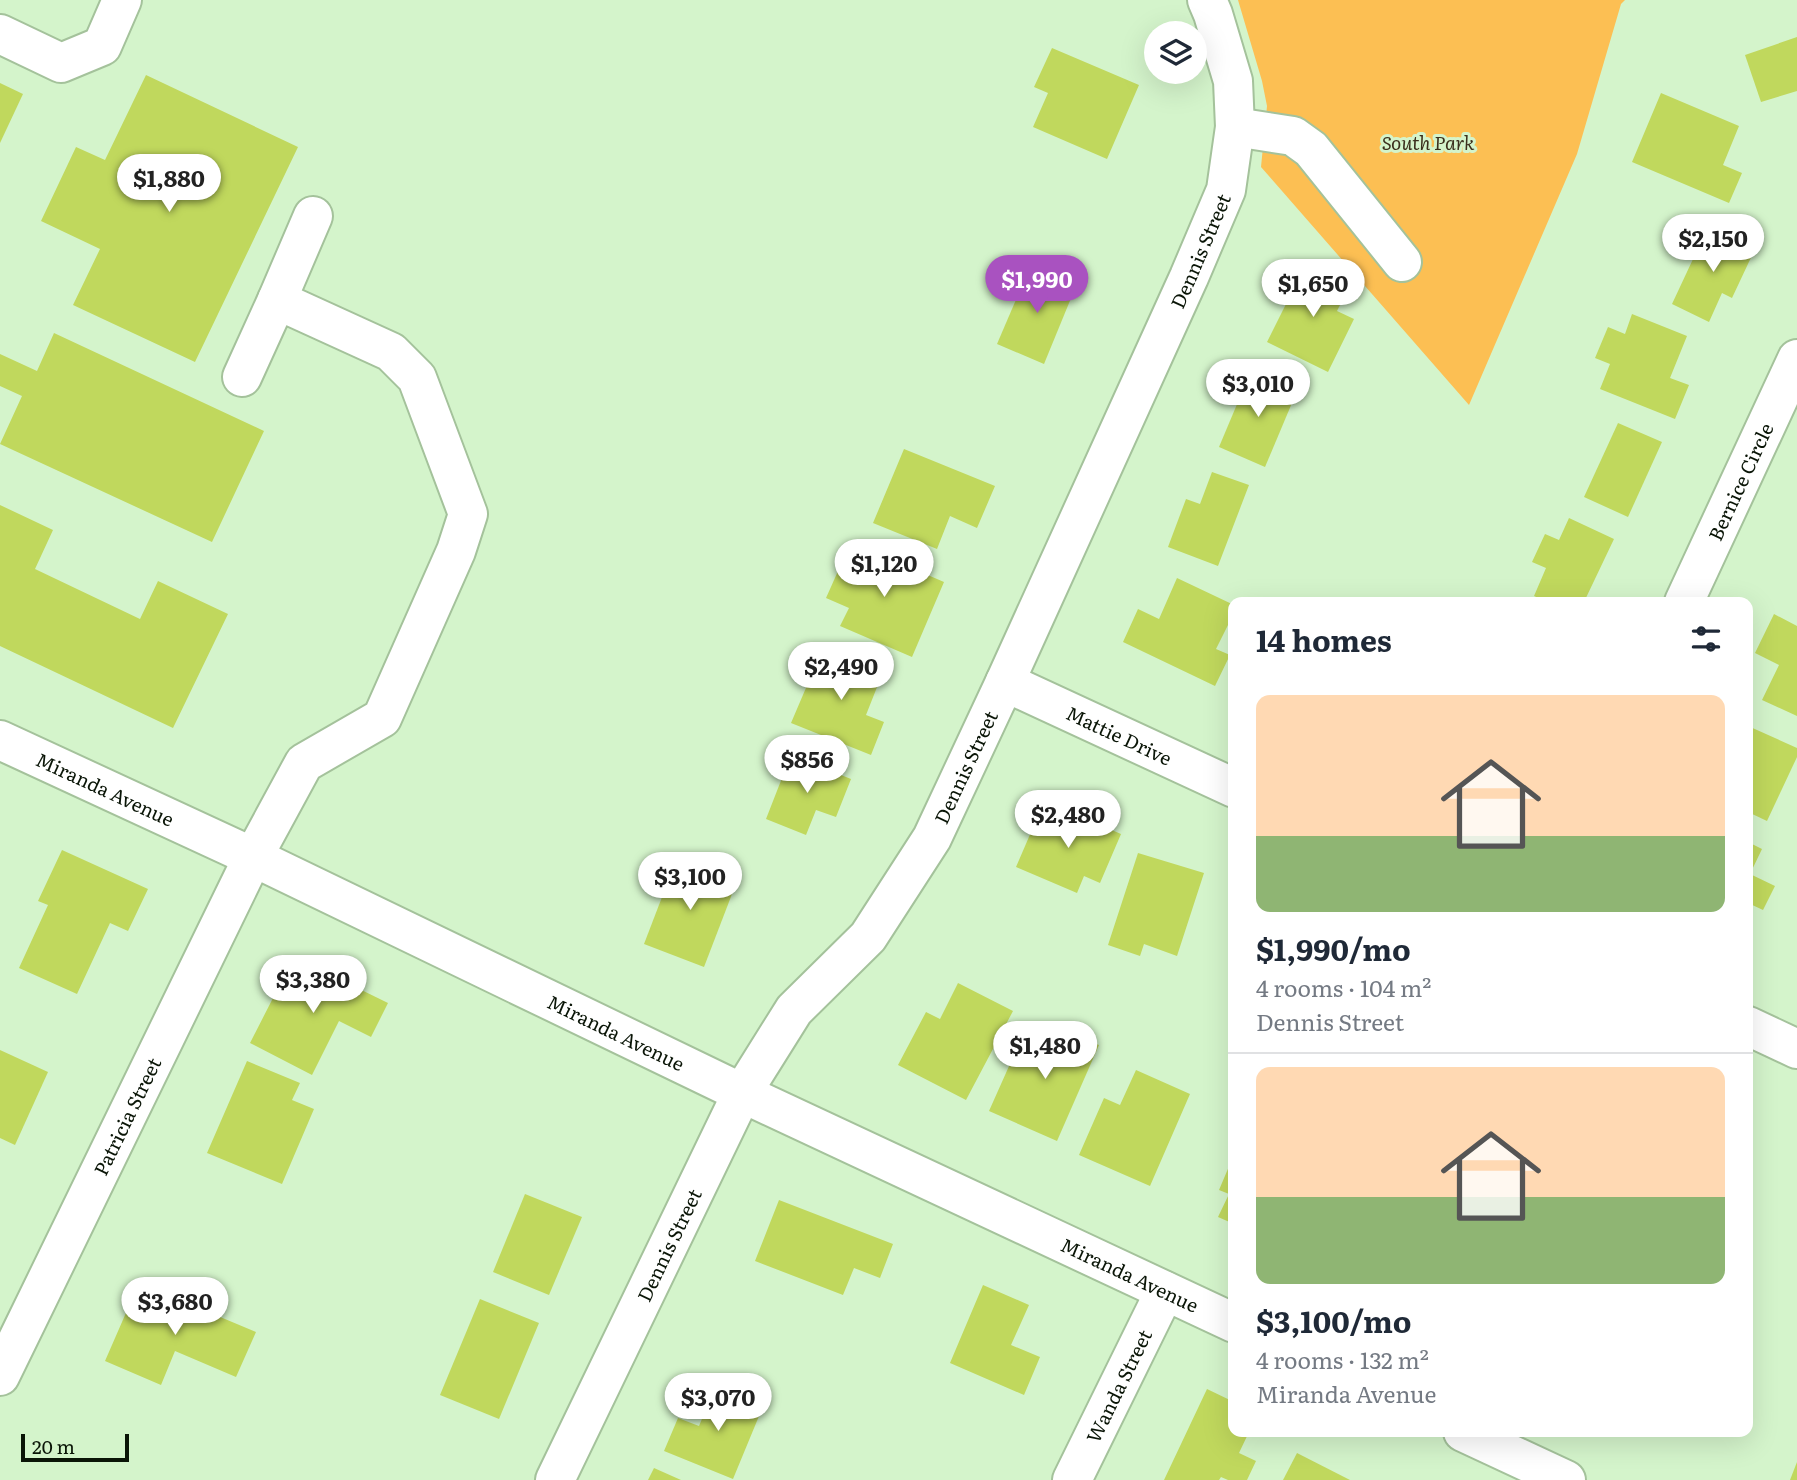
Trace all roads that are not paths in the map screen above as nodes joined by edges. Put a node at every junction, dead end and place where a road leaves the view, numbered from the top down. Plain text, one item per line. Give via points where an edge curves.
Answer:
1 (122, 0) edge
2 (1207, 0) edge
3 (0, 34) edge
4 (1235, 127) junction
5 (313, 216) dead end
6 (1402, 262) dead end
7 (277, 300) junction
8 (1797, 359) edge
9 (242, 377) dead end
10 (1686, 597) edge
11 (1005, 682) junction
12 (0, 740) edge
13 (1228, 785) edge
14 (253, 857) junction
15 (1753, 1028) edge
16 (1797, 1049) edge
17 (742, 1093) junction
18 (1165, 1291) junction
19 (1228, 1321) edge
20 (0, 1376) edge
21 (1474, 1437) edge
22 (555, 1480) edge
23 (1072, 1480) edge
24 (1566, 1480) edge

1 - 3 street via 102,46 61,63
2 - 4 street, Dennis Street via 1233,80
4 - 6 street via 1293,136 1311,149
4 - 11 street, Dennis Street via 1226,191
5 - 7 street
7 - 9 street
7 - 14 street, Patricia Street via 391,352 417,378 468,514 382,718 304,763
8 - 10 street, Bernice Circle
11 - 13 street, Mattie Drive
11 - 17 street, Dennis Street via 932,838 868,937 794,1010
12 - 14 street, Miranda Avenue
14 - 17 street, Miranda Avenue
14 - 20 street, Patricia Street
15 - 16 street
17 - 18 street, Miranda Avenue
17 - 22 street, Dennis Street
18 - 19 street, Miranda Avenue
18 - 23 street, Wanda Street
21 - 24 street

